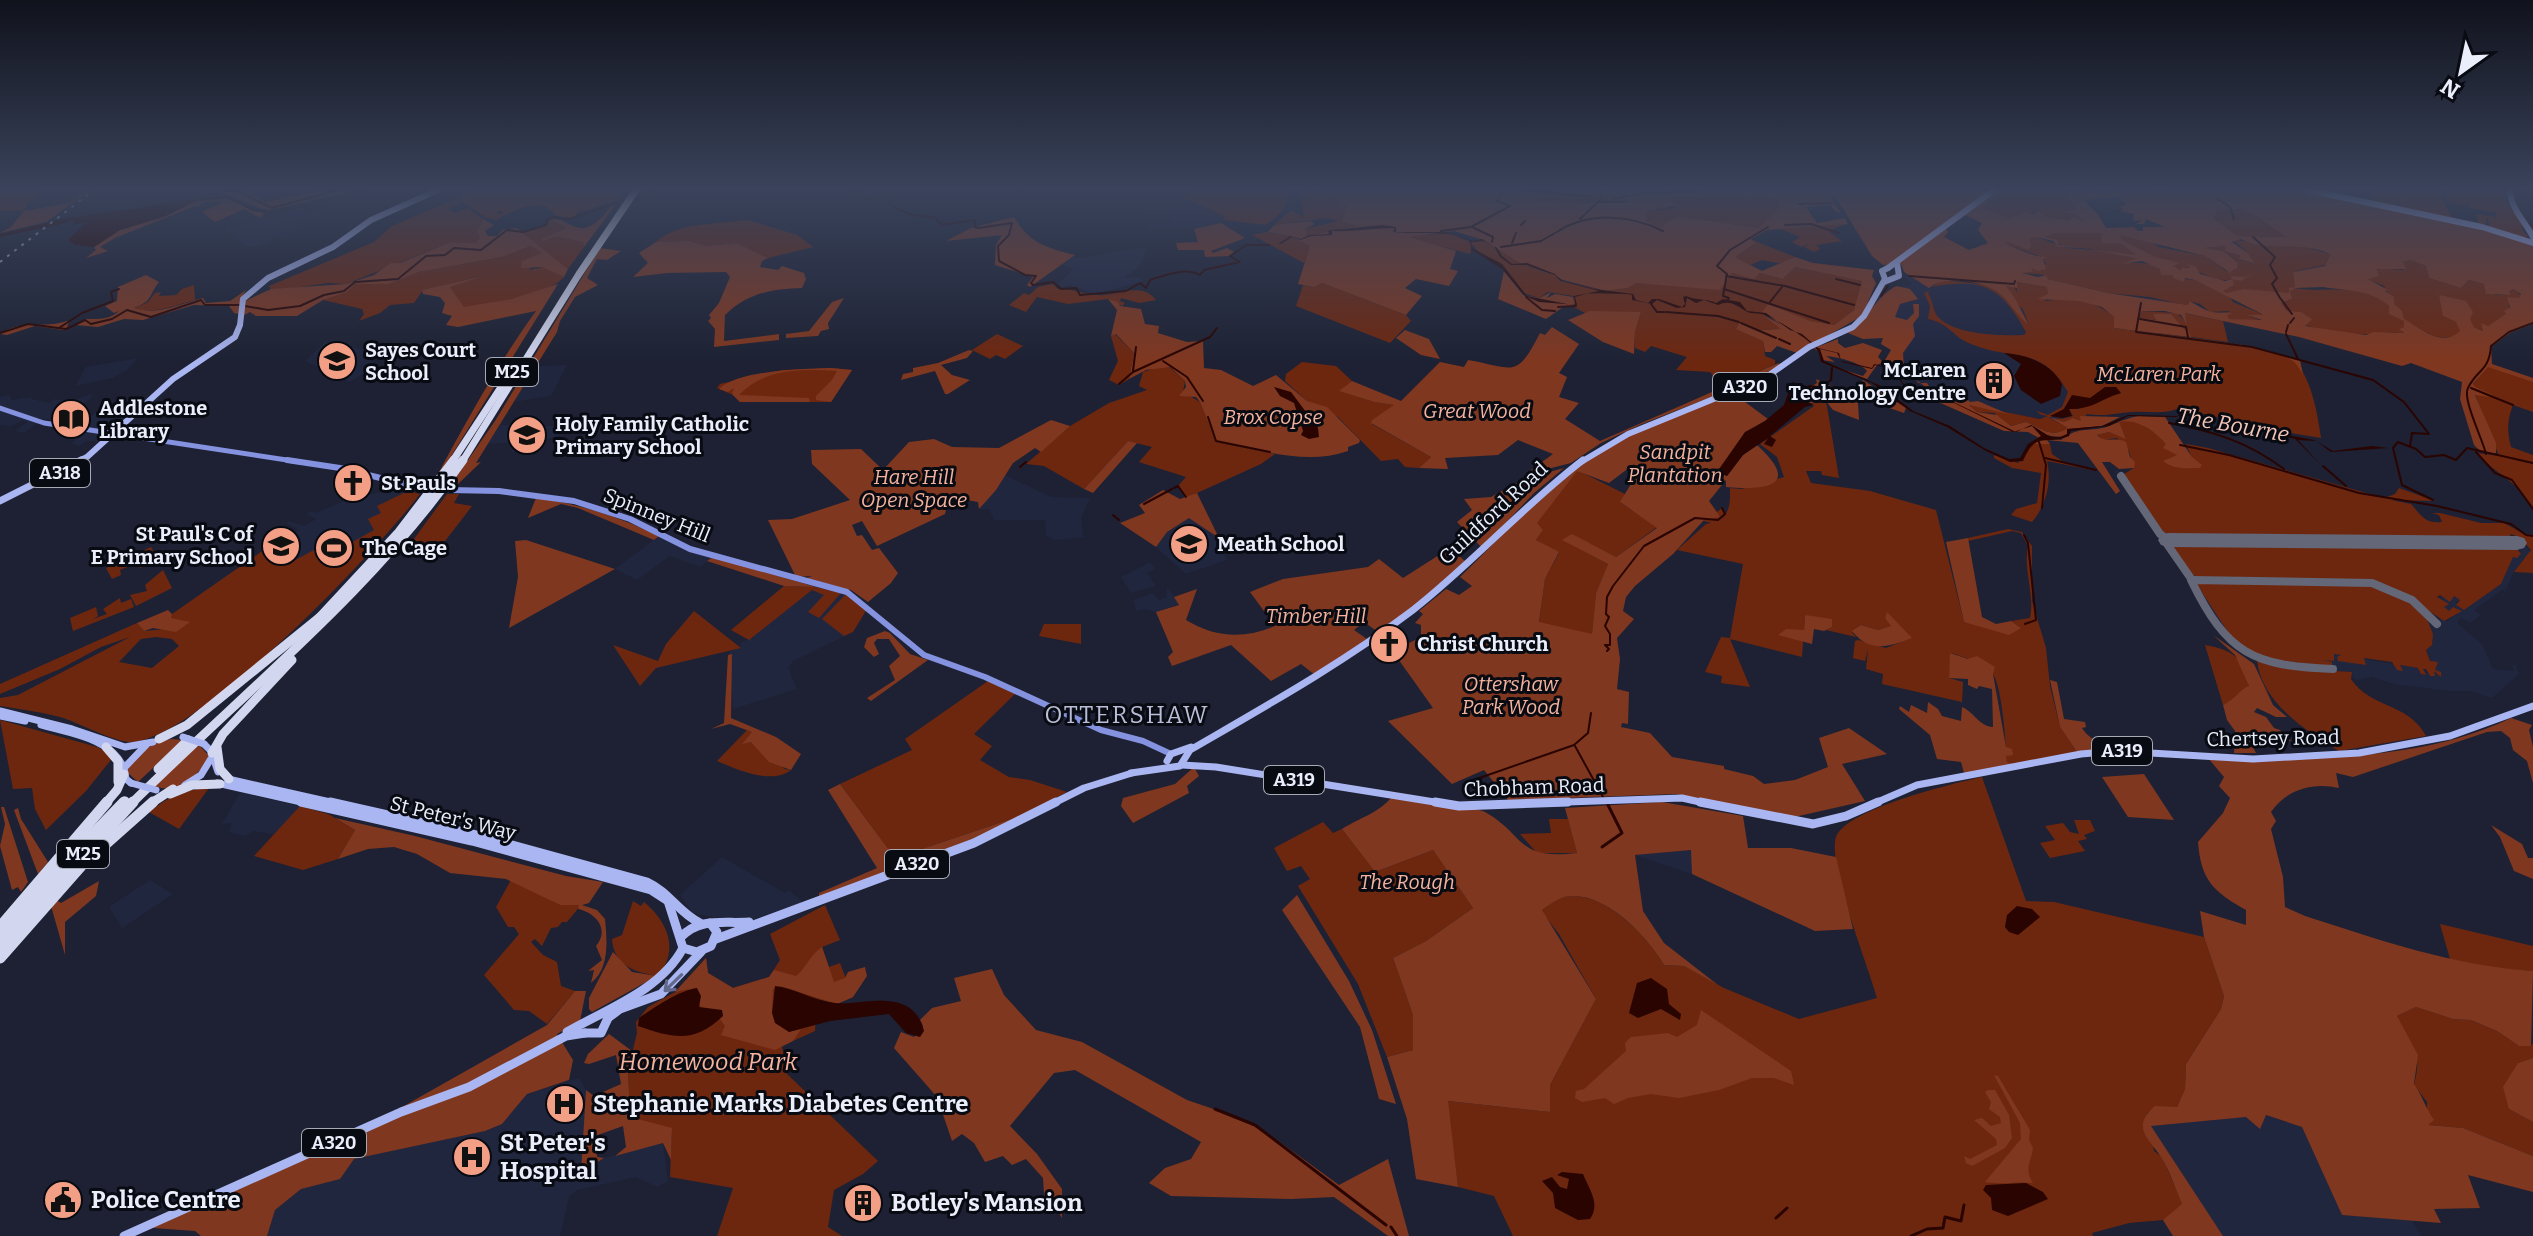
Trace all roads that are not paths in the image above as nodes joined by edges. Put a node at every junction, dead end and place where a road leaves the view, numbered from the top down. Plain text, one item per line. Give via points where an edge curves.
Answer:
1 (332, 248) edge
2 (595, 248) edge
3 (1921, 248) edge
4 (1896, 267) junction
5 (1888, 279) junction
6 (1, 408) edge
7 (113, 433) junction
8 (0, 501) edge
9 (326, 616) junction
10 (2533, 706) edge
11 (2, 714) edge
12 (229, 727) junction
13 (156, 741) junction
14 (106, 747) junction
15 (212, 754) junction
16 (1176, 759) junction
17 (126, 775) junction
18 (224, 782) junction
19 (186, 784) junction
20 (173, 789) junction
21 (109, 798) junction
22 (131, 822) junction
23 (1825, 822) joint
24 (763, 920) junction
25 (705, 923) junction
26 (0, 927) edge
27 (0, 937) edge
28 (681, 937) junction
29 (716, 939) junction
30 (0, 948) edge
31 (683, 948) junction
32 (701, 952) junction
33 (0, 958) edge
34 (603, 1016) junction
35 (584, 1028) junction
36 (124, 1236) edge

1 - 7 main road, A318 via 250,291 240,307 235,337 173,379
2 - 9 highway, M25 via 454,474 411,530
3 - 4 main road
4 - 5 main road via 1900,275
4 - 5 main road via 1882,271
5 - 16 main road, Guildford Road / A320 via 1862,319 1842,333 1809,347 1765,378 1628,434 1575,463 1414,609 1334,666
6 - 7 main road, Spinney Hill via 42,422
7 - 8 main road, A318 via 78,462
7 - 16 main road, Spinney Hill, bridge via 354,471 429,490 574,501 630,519 690,549 852,594 924,655
9 - 12 highway, M25
9 - 13 highway, M25 via 187,725
9 - 27 highway, M25 via 101,824
9 - 30 highway, M25 via 125,810
10 - 23 main road, Chertsey Road / A319 via 2450,736 2359,753 2253,759 2116,751 2081,754 1917,785
11 - 13 main road via 121,746
11 - 14 main road
12 - 15 highway, M25
12 - 18 highway, M25 via 216,750
13 - 15 main road, bridge via 183,737 204,744
13 - 17 main road via 135,753
14 - 17 main road via 119,755
14 - 21 highway, M25 via 119,769
15 - 18 main road
15 - 19 main road via 207,768
16 - 23 main road, Chobham Road / A319 via 1459,806 1682,798 1801,823
16 - 24 main road, Guildford Road / A320 via 1077,791 965,846
17 - 20 main road, bridge via 156,790
17 - 21 highway, M25
18 - 19 main road, St Peter's Way
18 - 22 highway, M25 via 175,791
18 - 25 main road, St Peter's Way via 476,835 647,882 668,892 687,918
18 - 28 main road, St Peter's Way via 651,890 668,901
19 - 20 main road
20 - 22 highway, M25
21 - 26 highway, M25
22 - 33 highway, M25
24 - 25 main road, Guildford Road / A320
24 - 29 main road, Guildford Road / A320
25 - 28 main road via 688,928
25 - 29 main road via 716,929
28 - 31 main road
29 - 32 main road, A320
31 - 32 main road
31 - 34 main road, A320 via 667,973
32 -> 34 main road, A320 via 671,987
34 - 35 main road, A320
34 - 35 main road, A320 via 607,1027 600,1033 591,1036
35 - 36 main road, A320 via 469,1087 401,1112

